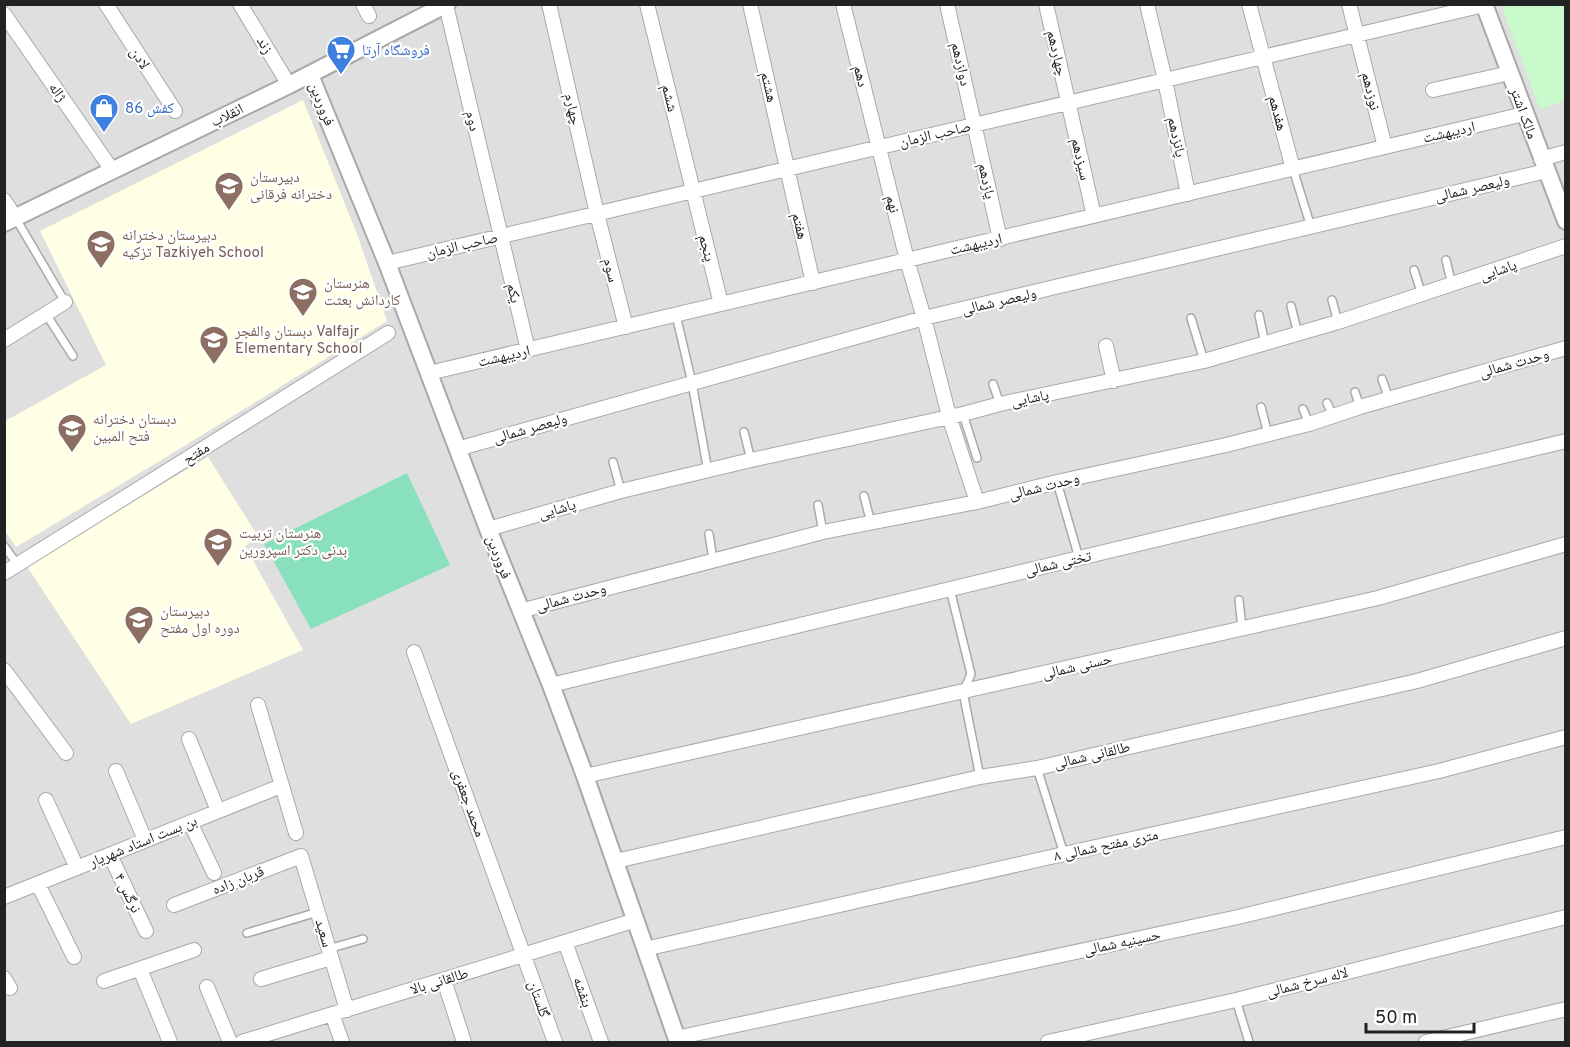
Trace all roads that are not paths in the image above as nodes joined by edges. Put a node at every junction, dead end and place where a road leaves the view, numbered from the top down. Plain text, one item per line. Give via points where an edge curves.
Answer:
1 (106, 4) edge
2 (240, 4) edge
3 (549, 4) edge
4 (647, 4) edge
5 (750, 4) edge
6 (843, 4) edge
7 (947, 4) edge
8 (1046, 4) edge
9 (1146, 4) edge
10 (1248, 4) edge
11 (1349, 4) edge
12 (1484, 4) edge
13 (447, 5) edge
14 (4, 14) edge
15 (1357, 34) junction
16 (1263, 57) junction
17 (1510, 73) junction
18 (310, 75) junction
19 (1165, 80) junction
20 (289, 85) junction
21 (1433, 90) dead end
22 (1068, 102) junction
23 (175, 111) dead end
24 (1524, 114) junction
25 (975, 124) junction
26 (879, 147) junction
27 (1385, 147) junction
28 (1566, 152) edge
29 (1543, 165) junction
30 (787, 169) junction
31 (1293, 169) junction
32 (112, 170) junction
33 (693, 191) junction
34 (1188, 194) junction
35 (4, 201) edge
36 (597, 214) junction
37 (1094, 216) junction
38 (10, 220) edge
39 (1566, 221) edge
40 (1311, 227) junction
41 (501, 236) junction
42 (1000, 239) junction
43 (1566, 246) edge
44 (907, 260) junction
45 (1446, 260) dead end
46 (387, 263) junction
47 (1414, 270) dead end
48 (813, 283) junction
49 (1452, 285) junction
50 (1422, 295) junction
51 (1332, 300) dead end
52 (65, 302) joint
53 (721, 304) junction
54 (1291, 306) dead end
55 (45, 314) junction
56 (676, 315) junction
57 (1259, 315) dead end
58 (924, 318) junction
59 (1191, 318) dead end
60 (1338, 322) junction
61 (626, 327) junction
62 (388, 333) dead end
63 (1298, 334) junction
64 (4, 340) edge
65 (1265, 344) junction
66 (1106, 346) dead end
67 (1566, 348) edge
68 (528, 350) junction
69 (73, 356) dead end
70 (1204, 361) junction
71 (429, 374) junction
72 (1382, 379) dead end
73 (1114, 381) junction
74 (692, 383) junction
75 (993, 384) dead end
76 (1355, 392) dead end
77 (1389, 399) junction
78 (1000, 404) junction
79 (1261, 406) dead end
80 (1360, 407) junction
81 (1303, 409) dead end
82 (956, 415) junction
83 (1309, 424) junction
84 (744, 432) dead end
85 (1268, 434) junction
86 (1566, 441) edge
87 (457, 449) junction
88 (976, 458) dead end
89 (751, 460) junction
90 (613, 462) dead end
91 (708, 471) junction
92 (1057, 482) junction
93 (621, 491) junction
94 (864, 496) dead end
95 (977, 502) junction
96 (818, 505) dead end
97 (871, 524) junction
98 (488, 529) junction
99 (823, 532) junction
100 (709, 534) dead end
101 (1566, 544) edge
102 (4, 546) edge
103 (1079, 558) junction
104 (714, 560) junction
105 (18, 565) junction
106 (4, 573) edge
107 (950, 589) junction
108 (1239, 600) dead end
109 (519, 611) junction
110 (1242, 628) junction
111 (1566, 638) edge
112 (414, 652) dead end
113 (4, 670) edge
114 (550, 685) junction
115 (963, 692) junction
116 (258, 705) dead end
117 (1566, 737) edge
118 (189, 739) dead end
119 (66, 753) dead end
120 (1037, 768) junction
121 (116, 771) dead end
122 (585, 776) junction
123 (980, 777) junction
124 (281, 786) junction
125 (46, 800) dead end
126 (218, 811) junction
127 (190, 822) junction
128 (296, 833) dead end
129 (1566, 837) edge
130 (146, 840) junction
131 (1064, 854) junction
132 (110, 855) junction
133 (301, 856) joint
134 (616, 861) junction
135 (77, 868) junction
136 (214, 873) dead end
137 (38, 884) junction
138 (6, 893) edge
139 (174, 904) dead end
140 (318, 912) junction
141 (1566, 917) edge
142 (636, 920) junction
143 (146, 931) dead end
144 (247, 933) dead end
145 (363, 939) dead end
146 (565, 942) junction
147 (645, 949) junction
148 (194, 950) dead end
149 (330, 954) junction
150 (524, 955) junction
151 (74, 957) dead end
152 (140, 969) junction
153 (261, 979) dead end
154 (444, 980) junction
155 (104, 981) dead end
156 (207, 987) dead end
157 (1236, 1000) junction
158 (1566, 1009) edge
159 (347, 1010) junction
160 (332, 1014) junction
161 (677, 1040) edge
162 (249, 1041) edge
163 (170, 1042) edge
164 (230, 1042) edge
165 (342, 1042) edge
166 (464, 1042) edge
167 (555, 1042) edge
168 (600, 1042) edge
169 (1048, 1042) edge
170 (1248, 1042) edge
171 (1426, 1042) edge

1 - 23 street, لادن
2 - 20 street, زند
3 - 36 street, چهارم
4 - 33 street, ششم
5 - 30 street, هشتم
6 - 26 street, دهم
7 - 25 street, دوازدهم
8 - 22 street, چهاردهم
9 - 19 street, پانزدهم
10 - 16 street, هفدهم
11 - 15 street
12 - 15 street, صاحب الزمان
12 - 17 street, مالک اشتر
13 - 18 street, انقلاب
13 - 41 street, دوم
14 - 32 street, ژاله
15 - 16 street, صاحب الزمان
15 - 27 street, نوزدهم
16 - 19 street, صاحب الزمان
16 - 31 street, هفدهم
17 - 21 street
17 - 24 street, مالک اشتر
18 - 20 street, انقلاب
18 - 46 street, فروردین
19 - 22 street, صاحب الزمان
19 - 34 street, پانزدهم
20 - 32 street, انقلاب
22 - 25 street, صاحب الزمان
22 - 37 street, سیزدهم
24 - 27 street, اردیبهشت
24 - 29 street, مالک اشتر
25 - 26 street, صاحب الزمان
25 - 42 street, یازدهم
26 - 30 street, صاحب الزمان
26 - 44 street, نهم
27 - 31 street, اردیبهشت
28 - 29 street, ولیعصر شمالی
29 - 39 street, مالک اشتر
29 - 40 street, ولیعصر شمالی
30 - 33 street, صاحب الزمان
30 - 48 street, هفتم
31 - 34 street, اردیبهشت
31 - 40 lane
32 - 38 street, انقلاب
33 - 36 street, صاحب الزمان
33 - 53 street, پنجم
34 - 37 street, اردیبهشت
35 - 38 street
36 - 41 street, صاحب الزمان
36 - 61 street, سوم
37 - 42 street, اردیبهشت
38 - 52 lane
40 - 58 street, ولیعصر شمالی
41 - 46 street, صاحب الزمان
41 - 68 street, یکم
42 - 44 street, اردیبهشت
43 - 49 street, پاشایی
44 - 48 street, اردیبهشت
44 - 58 street, نهم
45 - 49 lane
46 - 71 street, فروردین
47 - 50 lane
48 - 53 street, اردیبهشت
49 - 50 street, پاشایی
50 - 60 street, پاشایی
51 - 60 lane
52 - 55 street
53 - 56 street, اردیبهشت
54 - 63 lane
55 - 64 street
55 - 69 lane
56 - 61 street, اردیبهشت
56 - 74 lane
57 - 65 lane
58 - 74 street, ولیعصر شمالی
58 - 82 street, نهم
59 - 70 lane
60 - 63 street, پاشایی
61 - 68 street, اردیبهشت
62 - 105 street, مفتح
63 - 65 street, پاشایی
65 - 70 street, پاشایی
66 - 73 street
67 - 77 street, وحدت شمالی
68 - 71 street, اردیبهشت
70 - 73 street, پاشایی
71 - 87 street, فروردین
72 - 77 lane
73 - 78 street, پاشایی
74 - 87 street, ولیعصر شمالی
74 - 91 lane
75 - 78 lane
76 - 80 lane
77 - 80 street, وحدت شمالی
78 - 82 street, پاشایی
79 - 85 lane
80 - 83 street, وحدت شمالی via 1330,410
81 - 83 lane
82 - 88 lane
82 - 89 street, پاشایی
82 - 95 street, نهم
83 - 85 street, وحدت شمالی
84 - 89 lane
85 - 92 street, وحدت شمالی
86 - 103 street, تختی شمالی
87 - 98 street, فروردین
89 - 91 street, پاشایی
90 - 93 lane
91 - 93 street, پاشایی
92 - 95 street, وحدت شمالی
92 - 103 lane
93 - 98 street, پاشایی
94 - 97 lane
95 - 97 street, وحدت شمالی
96 - 99 lane
97 - 99 street, وحدت شمالی
98 - 109 street, فروردین
99 - 104 street, وحدت شمالی
100 - 104 lane
101 - 110 street, حسنی شمالی via 1378,598
102 - 105 lane
103 - 107 street, تختی شمالی
104 - 109 street, وحدت شمالی
105 - 106 street, مفتح
107 - 114 street, تختی شمالی
107 - 115 lane via 971,674
108 - 110 lane
109 - 114 street, فروردین
110 - 115 street, حسنی شمالی
111 - 120 street, طالقانی شمالی via 1416,681
112 - 150 street, محمد جعفری
113 - 119 street
114 - 122 street, فروردین
115 - 122 street, حسنی شمالی
115 - 123 lane
116 - 124 street
117 - 131 street, ۸ متری مفتح شمالی via 1439,771
118 - 126 street
120 - 123 street, طالقانی شمالی
120 - 131 lane
121 - 130 street
122 - 134 street, فروردین
123 - 134 street, طالقانی شمالی
124 - 126 street, بن بست استاد شهریار
124 - 128 street
125 - 135 street
126 - 127 street, بن بست استاد شهریار
127 - 130 street, بن بست استاد شهریار
127 - 136 street
129 - 161 street, حسینیه شمالی via 1238,917
130 - 132 street, بن بست استاد شهریار
131 - 147 street, ۸ متری مفتح شمالی
132 - 135 street, بن بست استاد شهریار
132 - 143 street, نرگس ۴
133 - 139 street, قربان زاده
133 - 140 street, سعید
134 - 142 street, فروردین
135 - 137 street, بن بست استاد شهریار
137 - 138 street, بن بست استاد شهریار
137 - 151 street
140 - 144 lane
140 - 149 street, سعید
141 - 157 street, لاله سرخ شمالی
142 - 146 street, طالقانی بالا
142 - 147 street, فروردین
145 - 149 lane
146 - 150 street, طالقانی بالا
146 - 168 street, بنفشه
147 - 161 street, فروردین
148 - 152 street
149 - 153 street
149 - 159 street, سعید
150 - 154 street, طالقانی بالا
150 - 167 street, گلستان
152 - 155 street
152 - 163 street
154 - 159 street, طالقانی بالا
154 - 166 street
156 - 164 street
157 - 169 street, لاله سرخ شمالی
157 - 170 lane
158 - 171 street
159 - 160 street, طالقانی بالا
160 - 162 street, طالقانی بالا
160 - 165 street

